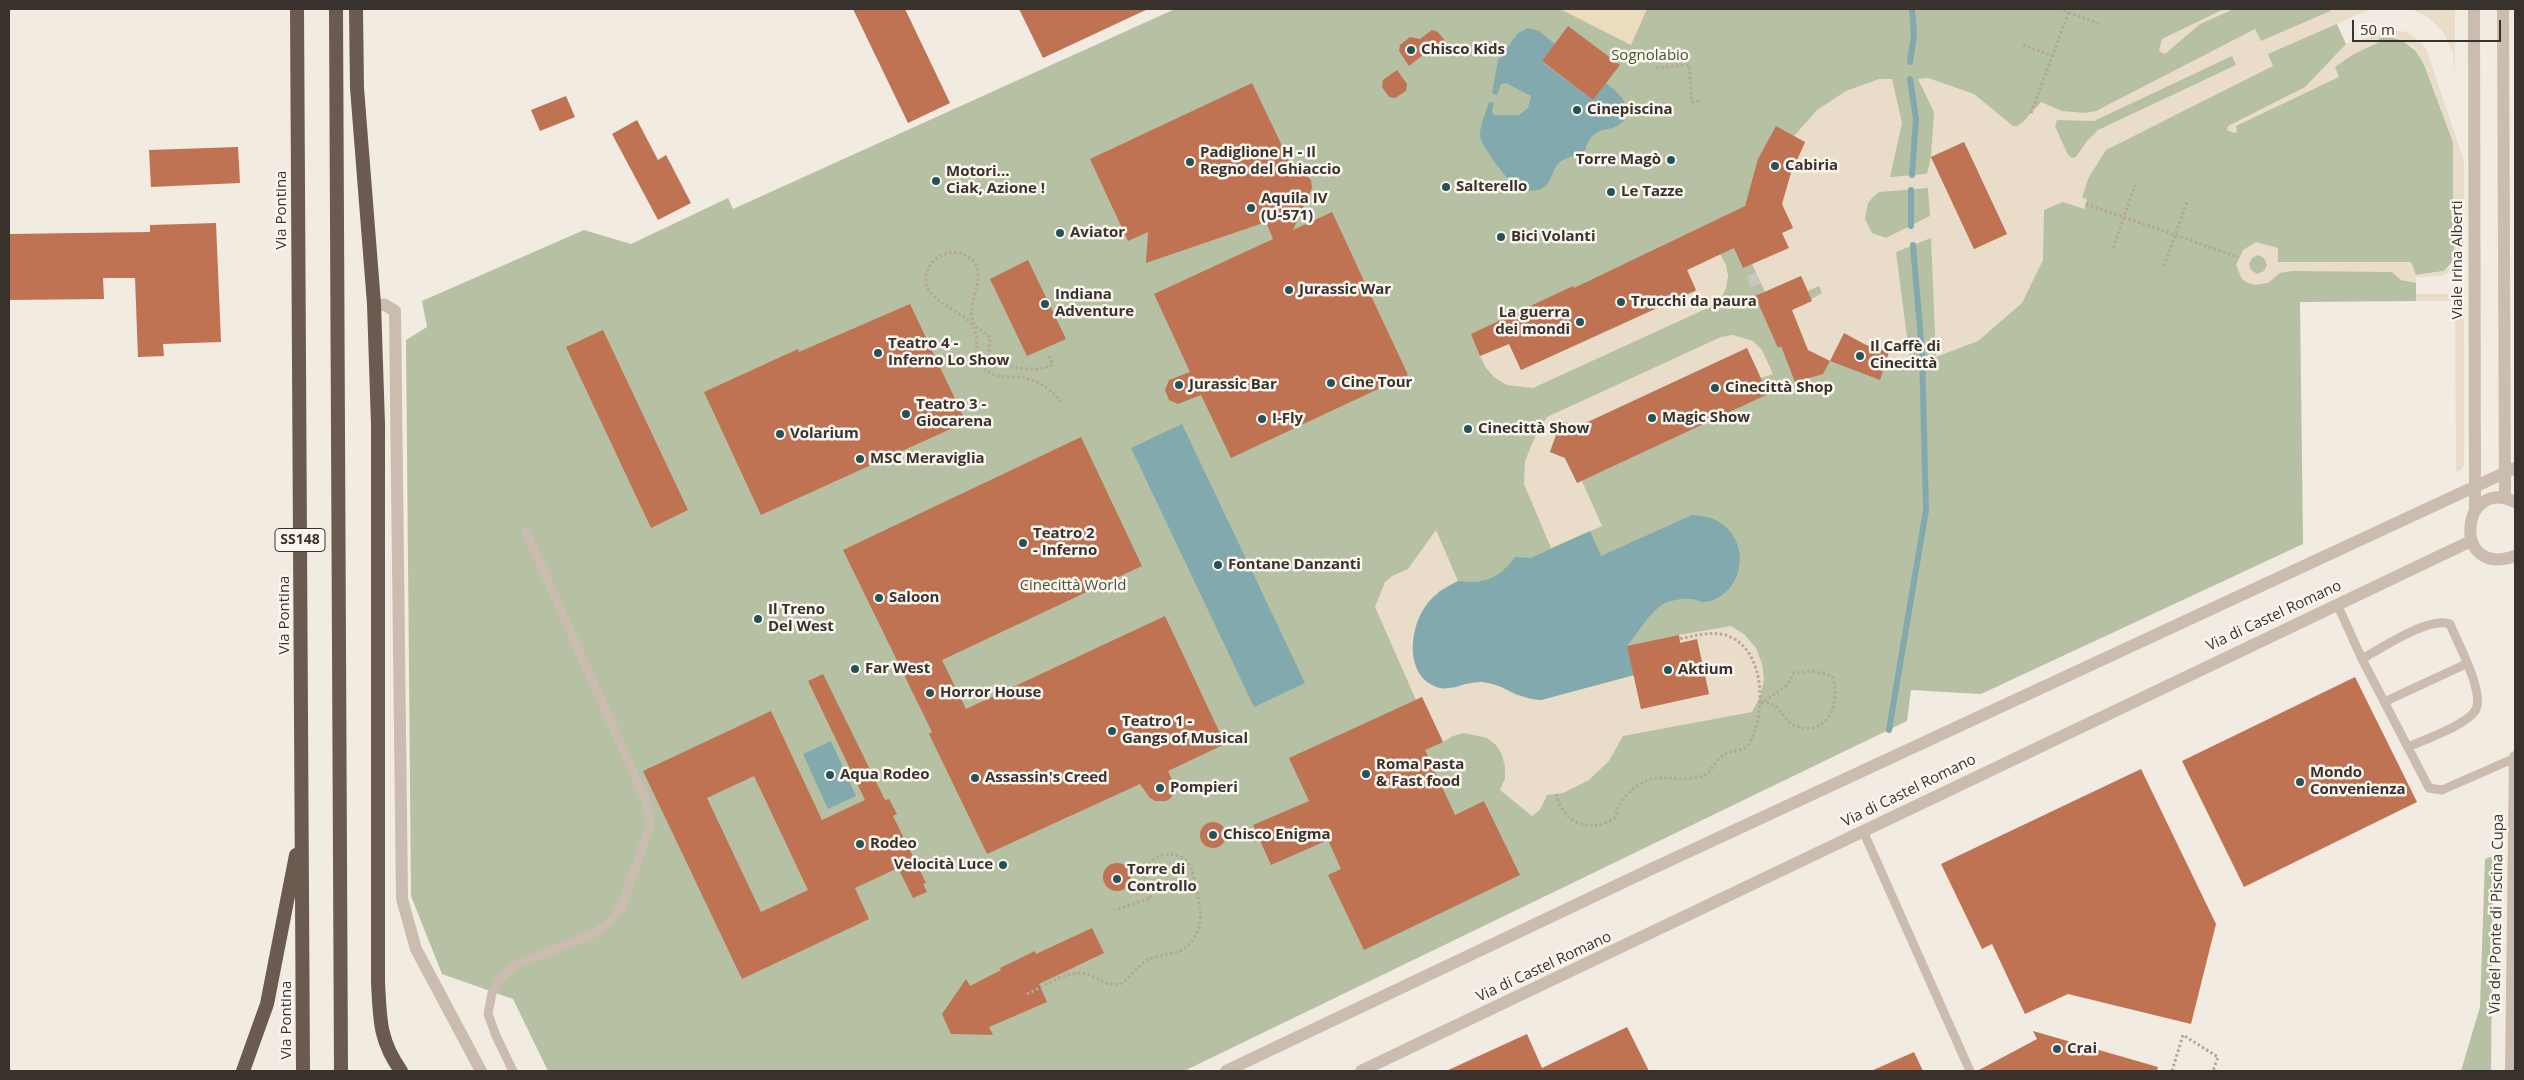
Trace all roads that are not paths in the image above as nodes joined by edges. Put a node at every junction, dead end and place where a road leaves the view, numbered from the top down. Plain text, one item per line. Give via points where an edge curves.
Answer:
1 (297, 9) edge
2 (336, 9) edge
3 (356, 9) edge
4 (2474, 9) edge
5 (2503, 9) edge
6 (374, 304) junction
7 (2511, 470) edge
8 (2475, 486) junction
9 (2512, 500) edge
10 (2475, 510) junction
11 (526, 532) dead end
12 (2471, 541) junction
13 (2515, 556) edge
14 (2337, 604) junction
15 (2362, 659) junction
16 (2466, 664) junction
17 (2384, 702) junction
18 (2408, 747) junction
19 (2515, 757) edge
20 (302, 825) junction
21 (1863, 831) junction
22 (243, 1071) edge
23 (303, 1071) edge
24 (341, 1071) edge
25 (401, 1071) edge
26 (481, 1071) edge
27 (513, 1071) edge
28 (1226, 1071) edge
29 (1361, 1071) edge
30 (1970, 1071) edge
31 (2511, 1071) edge

1 - 20 highway, Via Pontina / SS148
2 - 24 highway, SS148
3 - 6 highway via 357,88
4 - 8 street, Viale Irina Alberti
5 - 7 street
6 - 25 highway via 378,424 378,982 381,1031
6 - 26 street via 396,311 402,899 416,949
7 - 8 street
7 - 9 street
8 - 10 street, Viale Irina Alberti
8 - 28 street via 1647,871
9 - 10 street via 2488,500
10 - 12 street, Viale Irina Alberti via 2469,530
11 - 27 lane via 648,803 650,826 621,908 608,924 590,935 514,966 500,978 492,993 488,1014
12 - 13 street via 2477,550 2490,558 2505,560
12 - 14 street, Via di Castel Romano
14 - 15 lane
14 - 21 street, Via di Castel Romano
15 - 16 lane via 2424,626 2443,621 2450,624
15 - 17 lane
16 - 17 lane
16 - 18 lane via 2478,697 2475,710 2464,720
17 - 18 lane
18 - 19 lane via 2429,788 2437,790
19 - 31 street, Via del Ponte di Piscina Cupa
20 - 22 highway via 267,1004
20 - 23 highway, Via Pontina / SS148
21 - 29 street, Via di Castel Romano
21 - 30 lane

